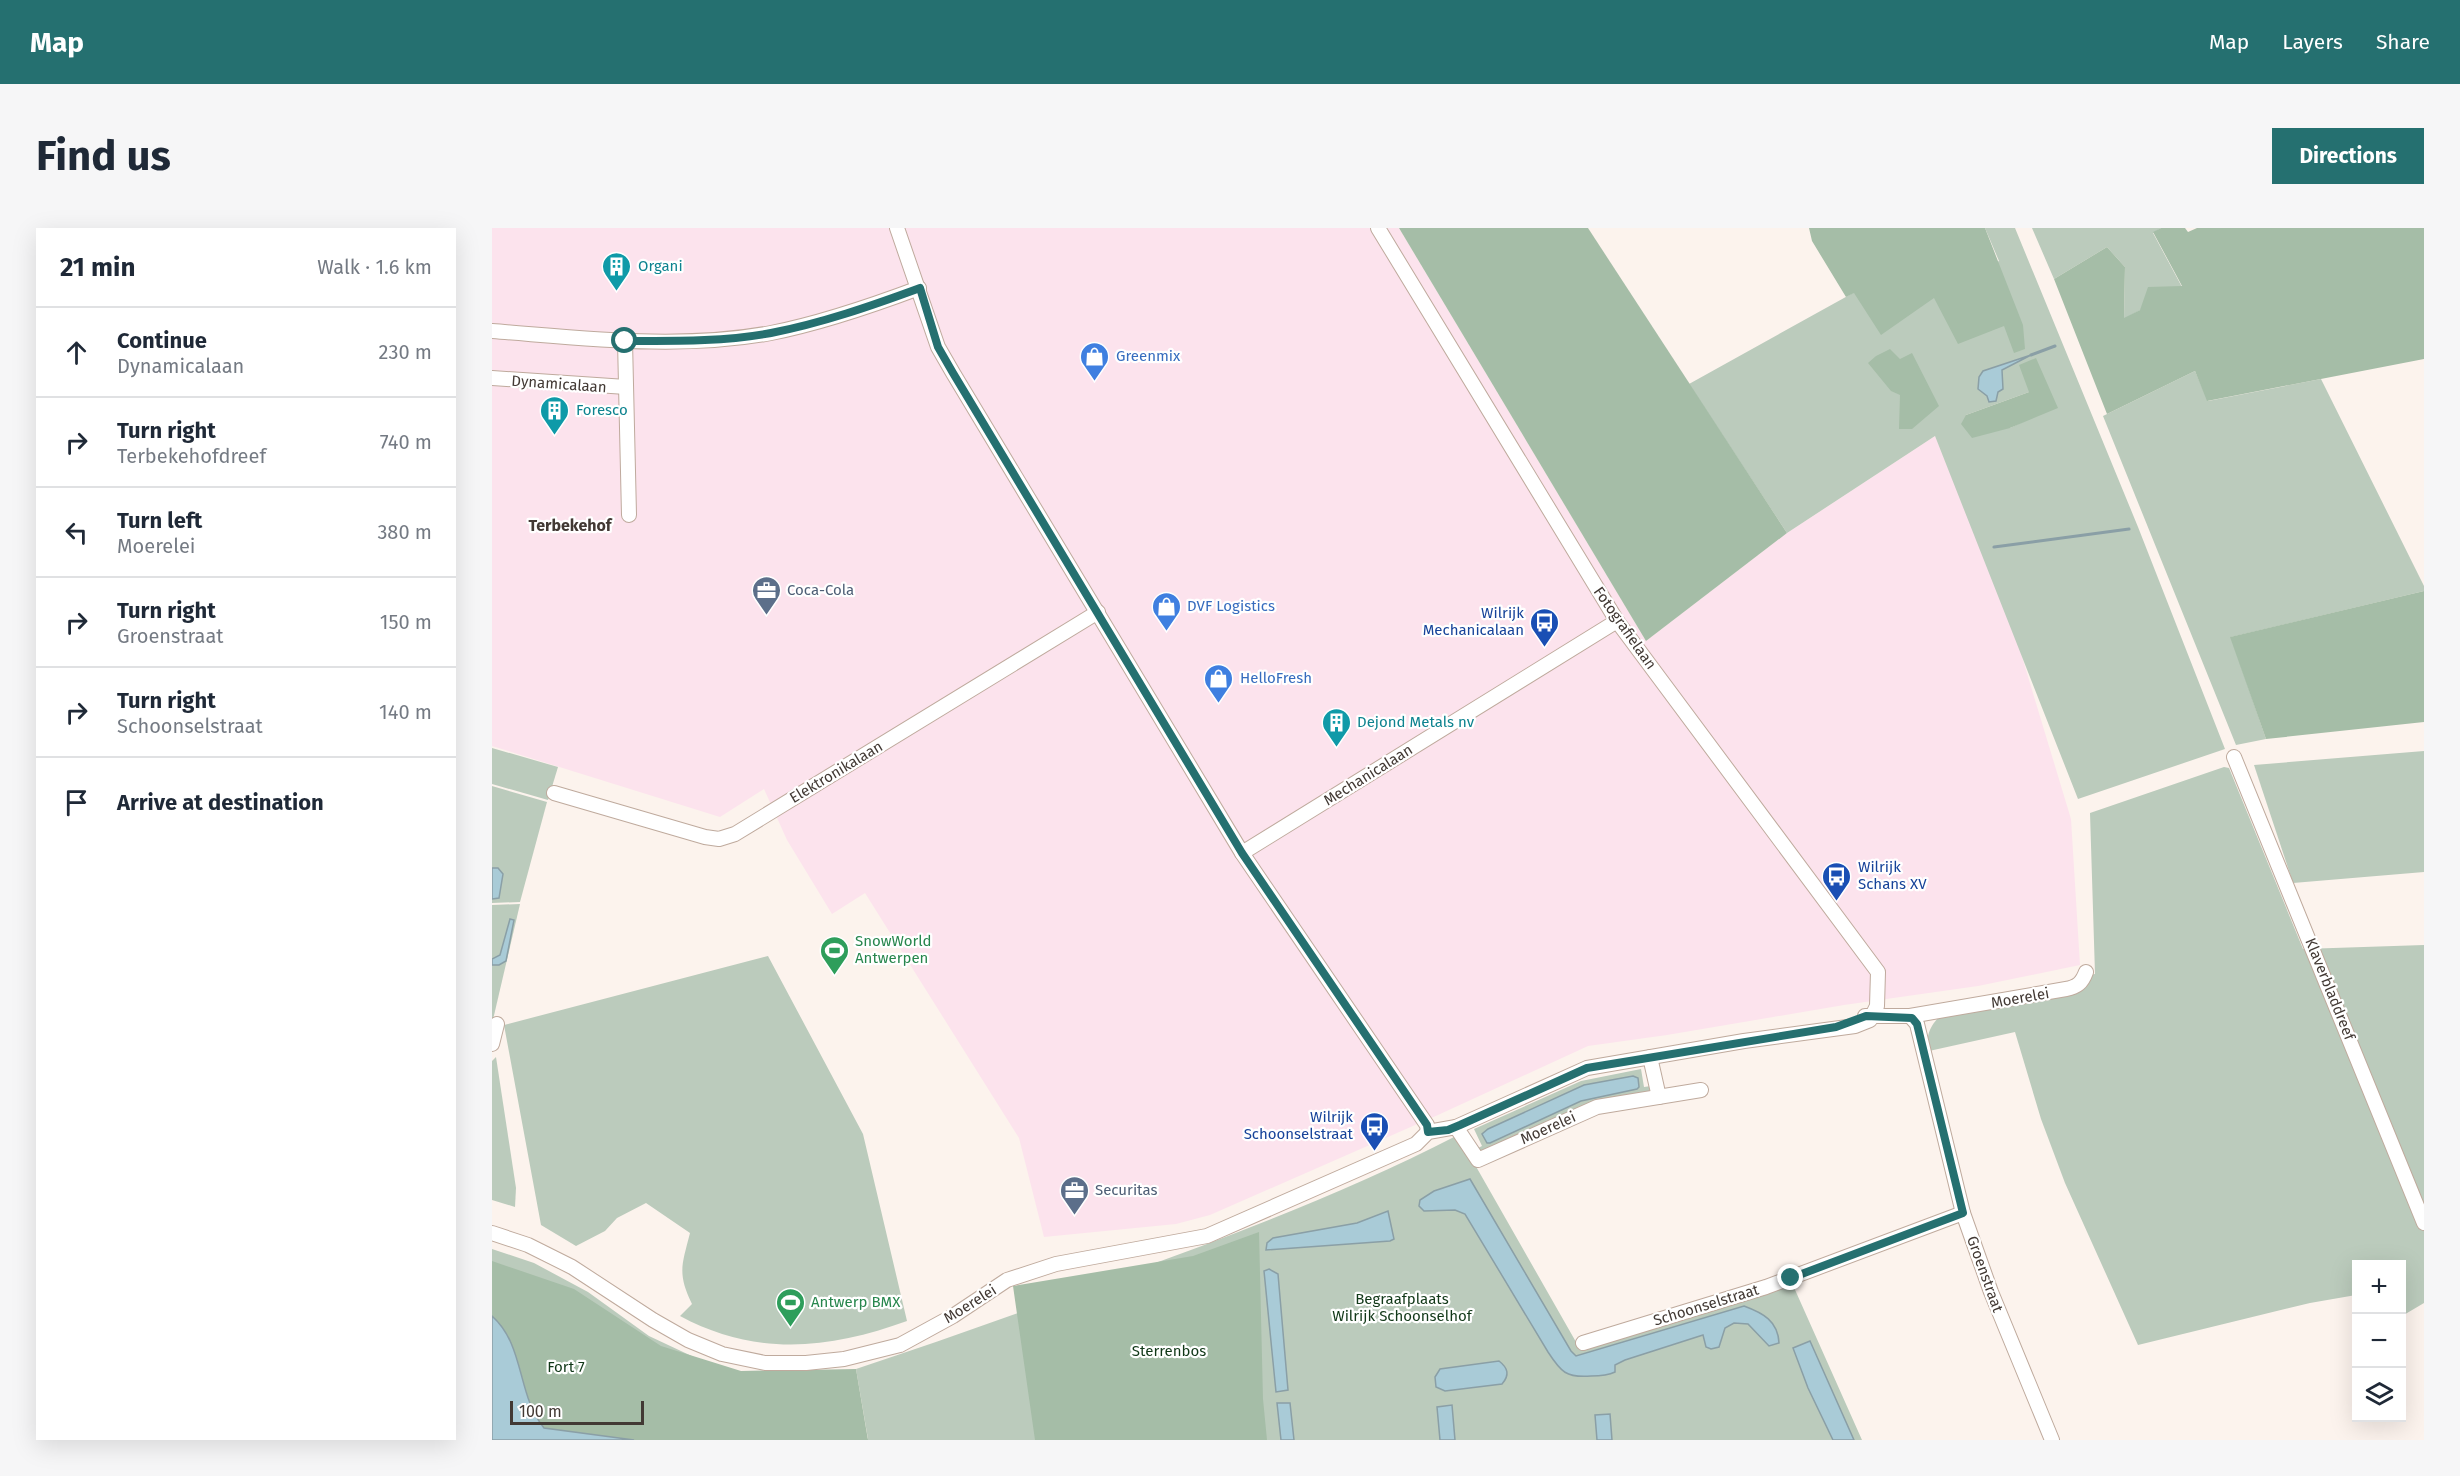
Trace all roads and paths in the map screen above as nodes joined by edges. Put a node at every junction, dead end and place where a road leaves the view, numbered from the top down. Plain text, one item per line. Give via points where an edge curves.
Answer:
1 (897, 228) edge
2 (1378, 228) edge
3 (920, 288) junction
4 (492, 331) edge
5 (625, 341) junction
6 (492, 378) edge
7 (626, 387) junction
8 (628, 515) dead end
9 (1098, 612) junction
10 (1617, 621) junction
11 (2234, 757) dead end
12 (554, 793) dead end
13 (1242, 853) junction
14 (2086, 972) dead end
15 (1872, 1016) junction
16 (1910, 1016) junction
17 (498, 1024) dead end
18 (492, 1044) edge
19 (1650, 1057) junction
20 (1701, 1090) dead end
21 (1659, 1097) junction
22 (1456, 1127) junction
23 (1428, 1132) junction
24 (1963, 1213) junction
25 (2424, 1223) edge
26 (492, 1233) edge
27 (1583, 1343) dead end
28 (2052, 1440) edge

1 - 3 street
2 - 10 street, Fotografielaan
3 - 5 street via 849,314 770,333
3 - 9 street via 938,347
4 - 5 street
5 - 7 street
6 - 7 street, Dynamicalaan
7 - 8 street
9 - 12 street, Elektronikalaan via 735,834 719,839 705,837
9 - 13 street
10 - 13 street, Mechanicalaan
10 - 15 street, Fotografielaan via 1878,972 1877,1006
11 - 25 street, Klaverbladdreef
13 - 23 street via 1427,1125
14 - 16 street, Moerelei via 2076,987
15 - 16 street, Moerelei
15 - 19 street, Moerelei via 1862,1024
16 - 24 street, Groenstraat via 1917,1024
17 - 18 street
19 - 21 street
19 - 22 street, Moerelei via 1587,1068
20 - 21 street, Moerelei
21 - 22 street, Moerelei via 1597,1107 1478,1160
22 - 23 street, Moerelei
23 - 26 street, Moerelei via 1416,1144 1207,1236 1056,1264 1007,1280 900,1345 844,1359 765,1363 722,1354 653,1320 572,1267 528,1245
24 - 27 street, Schoonselstraat via 1766,1287
24 - 28 street, Groenstraat via 1990,1292

